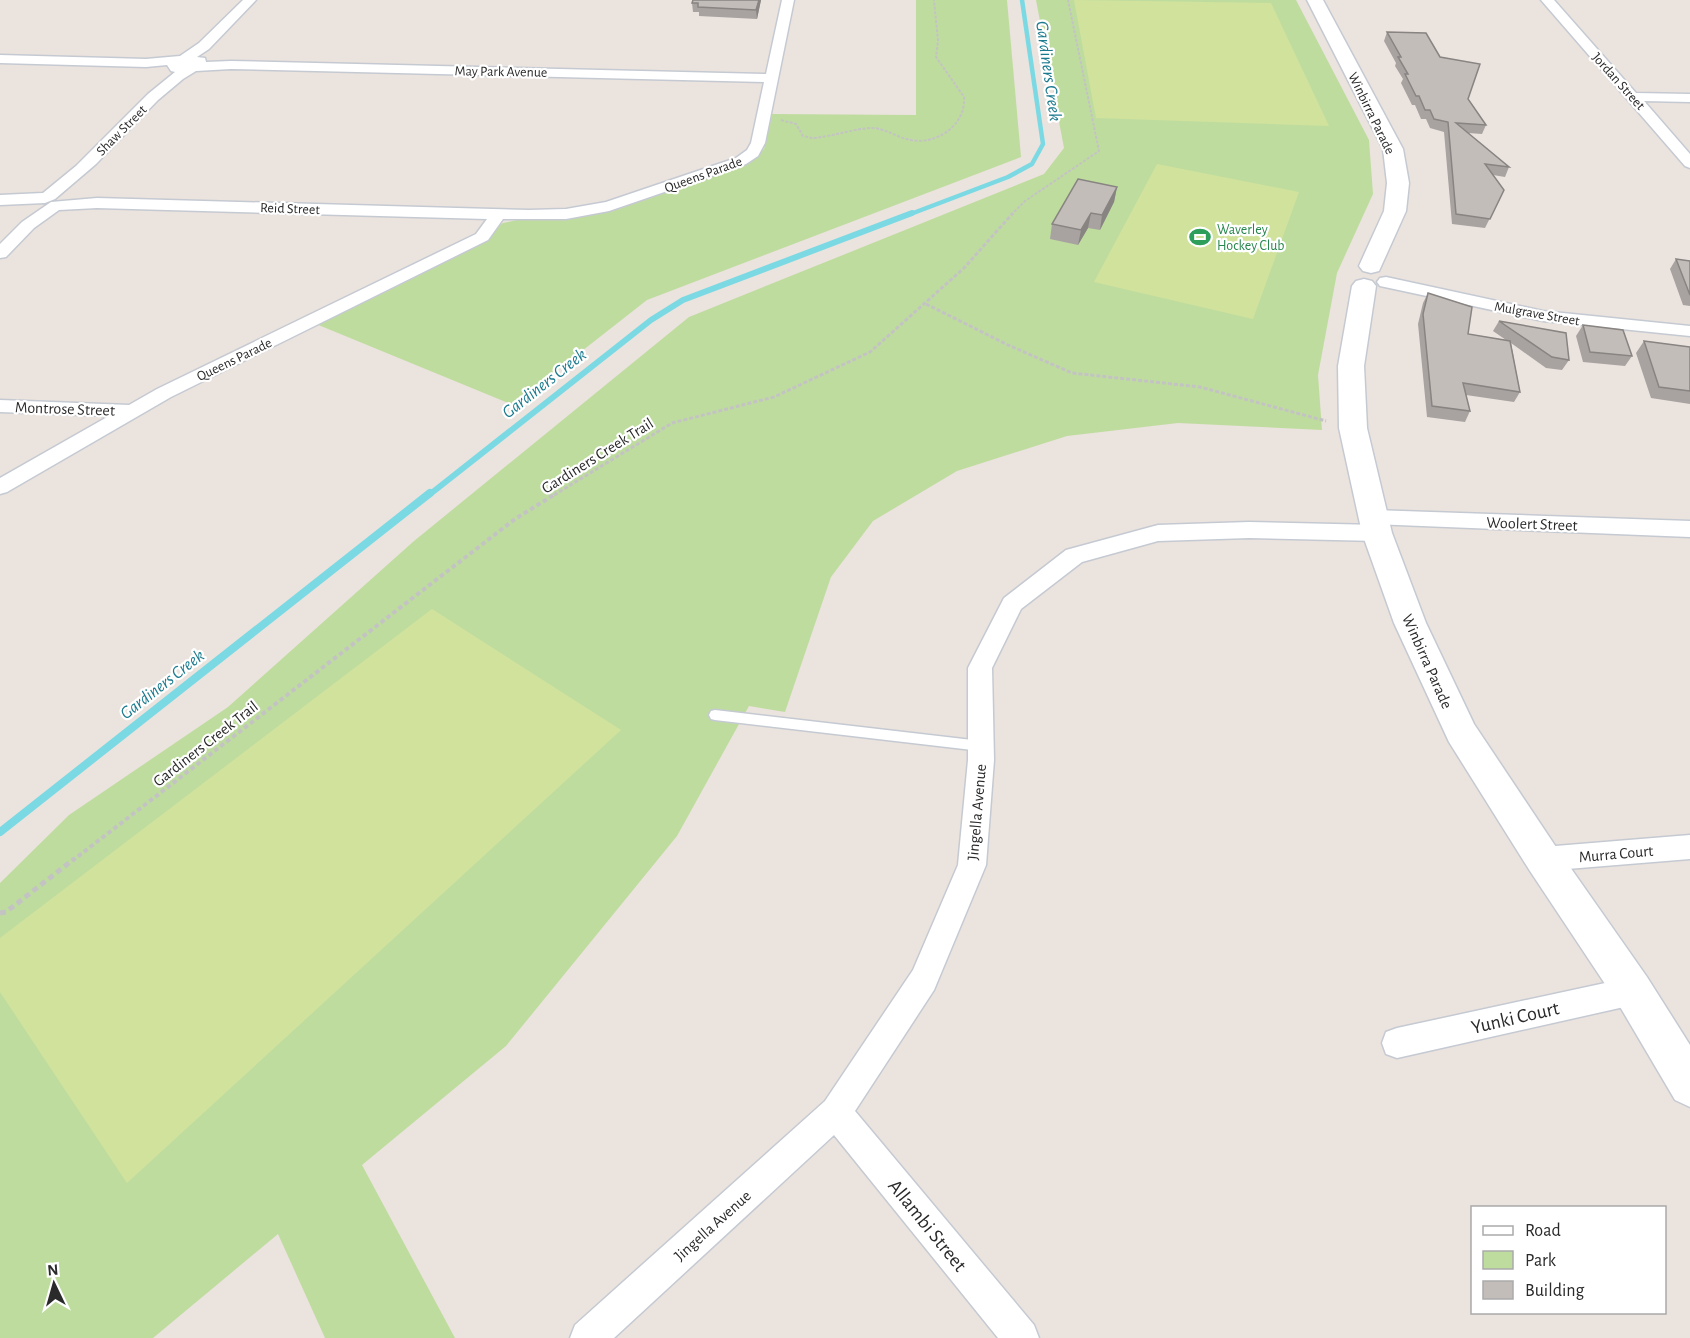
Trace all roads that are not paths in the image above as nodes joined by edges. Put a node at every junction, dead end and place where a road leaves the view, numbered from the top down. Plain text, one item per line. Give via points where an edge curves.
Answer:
1 (250, 0) edge
2 (788, 0) edge
3 (1315, 0) edge
4 (1547, 0) edge
5 (0, 59) edge
6 (187, 64) junction
7 (771, 78) junction
8 (1634, 97) junction
9 (1690, 98) edge
10 (1690, 163) edge
11 (3, 200) edge
12 (51, 202) junction
13 (491, 214) junction
14 (0, 253) edge
15 (1363, 274) junction
16 (1690, 331) edge
17 (0, 406) edge
18 (130, 411) junction
19 (0, 487) edge
20 (1375, 525) junction
21 (1690, 529) edge
22 (715, 715) dead end
23 (981, 746) junction
24 (1690, 847) edge
25 (1543, 859) junction
26 (1633, 991) junction
27 (1397, 1043) dead end
28 (1690, 1052) edge
29 (1690, 1085) edge
30 (836, 1113) junction
31 (588, 1338) edge
32 (1021, 1338) edge

1 - 6 street, Shaw Street
2 - 7 street, Queens Parade
3 - 15 street, Winbirra Parade via 1393,149 1398,183 1395,211
4 - 8 street, Jordan Street
5 - 6 street, May Park Avenue
6 - 7 street, May Park Avenue
6 - 12 street, Shaw Street
7 - 13 street, Queens Parade via 758,143 753,153 731,165 596,210 550,215
8 - 9 street
8 - 10 street, Jordan Street
11 - 12 street, Reid Street
12 - 13 street, Reid Street
12 - 14 street, Shaw Street
13 - 18 street, Queens Parade via 488,232
15 - 16 street, Mulgrave Street via 1543,316
15 - 20 street, Winbirra Parade via 1351,366 1353,428
17 - 18 street, Montrose Street
18 - 19 street, Queens Parade
20 - 21 street, Woolert Street
20 - 23 street, Jingella Avenue via 1158,533 1074,556 1012,604 980,668
20 - 25 street, Winbirra Parade via 1410,623 1461,732
22 - 23 lane
23 - 30 street, Jingella Avenue via 972,864 924,980
24 - 25 street, Murra Court
25 - 26 street, Winbirra Parade
26 - 27 street, Yunki Court
26 - 28 street, Winbirra Parade
26 - 29 street, Winbirra Parade
30 - 31 street, Jingella Avenue
30 - 32 street, Allambi Street

